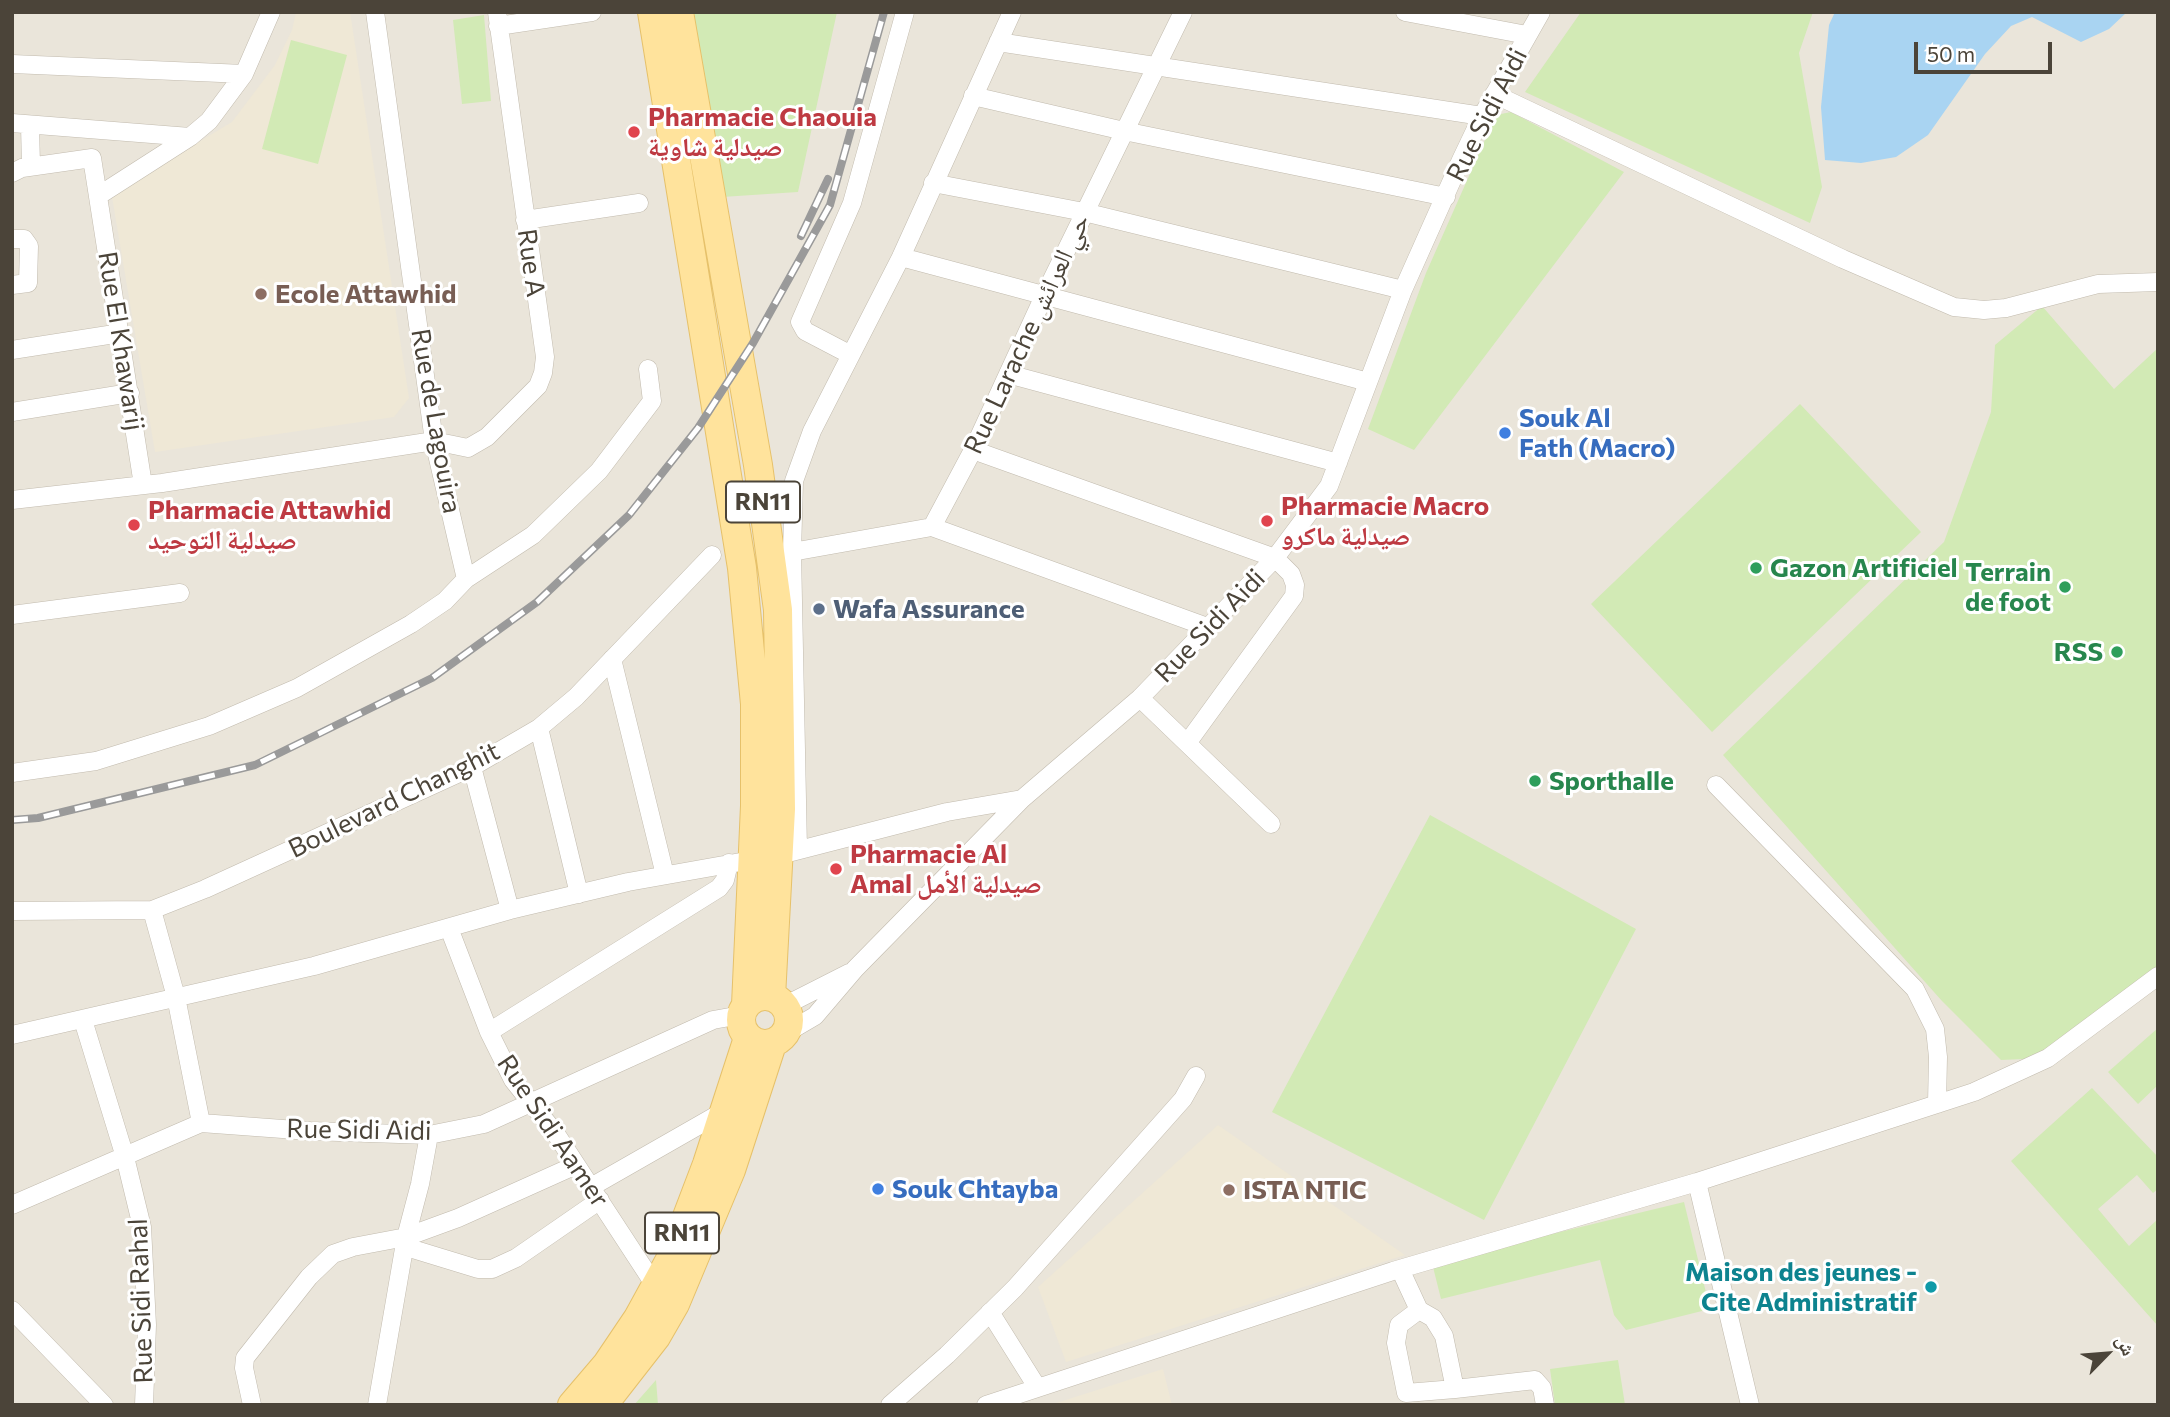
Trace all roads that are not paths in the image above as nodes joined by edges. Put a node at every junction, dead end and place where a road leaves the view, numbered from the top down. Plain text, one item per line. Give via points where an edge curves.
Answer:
1 (271, 12) edge
2 (375, 12) edge
3 (592, 12) edge
4 (652, 12) edge
5 (679, 12) edge
6 (905, 12) edge
7 (1012, 12) edge
8 (1183, 12) edge
9 (1405, 12) edge
10 (1541, 12) edge
11 (498, 19) edge
12 (1527, 35) junction
13 (998, 42) junction
14 (12, 64) edge
15 (1157, 65) junction
16 (244, 74) junction
17 (1494, 94) junction
18 (973, 96) junction
19 (1482, 116) junction
20 (21, 124) edge
21 (88, 129) junction
22 (1124, 131) junction
23 (190, 137) junction
24 (92, 158) junction
25 (31, 166) junction
26 (12, 173) edge
27 (933, 183) junction
28 (99, 196) junction
29 (1446, 197) junction
30 (639, 203) dead end
31 (1084, 212) junction
32 (525, 219) junction
33 (12, 239) edge
34 (901, 257) junction
35 (2158, 282) edge
36 (12, 285) edge
37 (1403, 290) junction
38 (1044, 296) junction
39 (121, 333) junction
40 (12, 350) edge
41 (849, 354) junction
42 (648, 369) dead end
43 (1008, 374) junction
44 (1368, 382) junction
45 (130, 393) junction
46 (12, 412) edge
47 (434, 441) junction
48 (973, 450) junction
49 (1338, 463) junction
50 (144, 485) junction
51 (12, 500) edge
52 (932, 527) junction
53 (792, 551) junction
54 (712, 555) dead end
55 (1275, 558) junction
56 (466, 579) junction
57 (180, 593) dead end
58 (12, 615) edge
59 (1207, 627) junction
60 (612, 659) junction
61 (1140, 698) junction
62 (539, 728) junction
63 (1188, 742) junction
64 (472, 766) junction
65 (12, 773) edge
66 (1716, 785) dead end
67 (1022, 799) junction
68 (1271, 824) dead end
69 (789, 852) junction
70 (740, 861) junction
71 (665, 874) junction
72 (579, 894) junction
73 (152, 910) junction
74 (510, 910) junction
75 (12, 911) edge
76 (449, 928) junction
77 (855, 969) junction
78 (2158, 976) edge
79 (176, 997) junction
80 (83, 1020) junction
81 (764, 1020) junction
82 (489, 1032) junction
83 (12, 1035) edge
84 (1196, 1076) dead end
85 (532, 1104) junction
86 (1937, 1104) junction
87 (724, 1111) junction
88 (201, 1123) junction
89 (429, 1135) junction
90 (125, 1157) junction
91 (576, 1165) junction
92 (1697, 1182) junction
93 (596, 1194) junction
94 (12, 1205) edge
95 (406, 1242) junction
96 (1400, 1269) junction
97 (656, 1287) junction
98 (12, 1310) edge
99 (1419, 1310) junction
100 (990, 1312) junction
101 (1037, 1387) junction
102 (1455, 1389) junction
103 (104, 1404) edge
104 (144, 1405) edge
105 (252, 1405) edge
106 (377, 1405) edge
107 (572, 1405) edge
108 (603, 1405) edge
109 (890, 1405) edge
110 (986, 1405) edge
111 (1545, 1405) edge
112 (1750, 1405) edge

1 - 16 street
2 - 47 street, Rue de Lagouira
3 - 11 street
4 - 70 main road, RN11 via 742,568 755,704 755,806
5 - 69 main road, RN11 via 758,466 778,610
6 - 41 street via 852,203 800,322 805,331
7 - 13 street
8 - 15 street, Rue Larache حي العرائش
9 - 12 street
10 - 12 street, Rue Sidi Aidi
11 - 32 street, Rue A
12 - 17 street, Rue Sidi Aidi
13 - 15 street
13 - 18 street
14 - 16 street
15 - 19 street
15 - 22 street, Rue Larache حي العرائش
16 - 23 street via 209,121
17 - 19 street, Rue Sidi Aidi
17 - 35 street via 1954,307 2006,308 2098,284
18 - 22 street
18 - 27 street
19 - 29 street, Rue Sidi Aidi
20 - 21 street
20 - 25 street
21 - 23 street
21 - 24 street, Rue El Khawarij
22 - 29 street
22 - 31 street, Rue Larache حي العرائش
23 - 28 street
24 - 25 street
24 - 28 street, Rue El Khawarij
25 - 26 street
27 - 31 street
27 - 34 street
28 - 39 street, Rue El Khawarij
29 - 37 street, Rue Sidi Aidi
30 - 32 street
31 - 37 street
31 - 38 street, Rue Larache حي العرائش
32 - 47 street, Rue A via 545,357 538,386 478,444 468,448
33 - 36 street via 24,239 29,246 28,283
34 - 38 street
34 - 41 street
37 - 44 street, Rue Sidi Aidi
38 - 43 street, Rue Larache حي العرائش
38 - 44 street
39 - 40 street
39 - 45 street, Rue El Khawarij
41 - 53 street via 794,481
42 - 56 street via 652,401 599,471 533,535
43 - 48 street, Rue Larache حي العرائش
43 - 49 street
44 - 49 street, Rue Sidi Aidi
45 - 46 street
45 - 50 street, Rue El Khawarij
47 - 50 street
47 - 56 street, Rue de Lagouira
48 - 52 street, Rue Larache حي العرائش
48 - 55 street
49 - 55 street, Rue Sidi Aidi via 1329,486
50 - 51 street
52 - 53 street
52 - 59 street
53 - 69 street
54 - 60 street, Boulevard Changhit
55 - 59 street, Rue Sidi Aidi
55 - 63 street via 1291,574 1294,597
56 - 65 street via 445,601 411,624 285,694 209,726 96,761
57 - 58 street
59 - 61 street, Rue Sidi Aidi
60 - 62 street, Boulevard Changhit
60 - 71 street
61 - 63 street
61 - 67 street, Rue Sidi Aidi
62 - 64 street, Boulevard Changhit
62 - 72 street
63 - 68 street
64 - 73 street, Boulevard Changhit
64 - 74 street
66 - 86 street via 1915,989 1935,1029
67 - 69 street via 947,812
67 - 77 street, Rue Sidi Aidi
69 - 70 street
69 - 81 main road, RN11
70 - 71 street
70 - 81 main road, RN11
70 - 82 street via 719,888
71 - 72 street
72 - 74 street
73 - 75 street, Boulevard Changhit
73 - 79 street
74 - 76 street
76 - 79 street via 314,966
76 - 82 street, Rue Sidi Aamer
77 - 81 street, Rue Sidi Aidi
77 - 81 street, Rue Sidi Aidi via 815,1016
78 - 86 street via 2048,1059
79 - 80 street
79 - 88 street
80 - 83 street
80 - 90 street, Rue Sidi Rahal
81 - 85 street, Rue Sidi Aidi via 713,1020
81 - 87 main road, RN11
81 - 108 main road, RN11 via 731,1170 675,1304 656,1337
82 - 85 street, Rue Sidi Aamer via 513,1080
84 - 100 street via 1183,1099
85 - 89 street, Rue Sidi Aidi via 484,1125
85 - 91 street, Rue Sidi Aamer
86 - 92 street
87 - 93 street
87 - 97 main road, RN11 via 685,1225
88 - 89 street, Rue Sidi Aidi
88 - 90 street, Rue Sidi Aidi
89 - 95 street
90 - 94 street, Rue Sidi Aidi
90 - 104 street, Rue Sidi Rahal via 145,1244
91 - 93 street, Rue Sidi Aamer
91 - 95 street
92 - 96 street
92 - 112 street
93 - 95 street via 516,1258 492,1269 478,1269
93 - 97 street, Rue Sidi Aamer
95 - 105 street via 341,1250 309,1277 245,1358
95 - 106 street
96 - 99 street
96 - 101 street
97 - 107 main road, RN11 via 607,1364
98 - 103 street
99 - 102 street via 1433,1318 1444,1336
99 - 102 street via 1399,1325 1396,1343 1406,1393
100 - 101 street
100 - 109 street
101 - 110 street
102 - 111 street via 1537,1381

